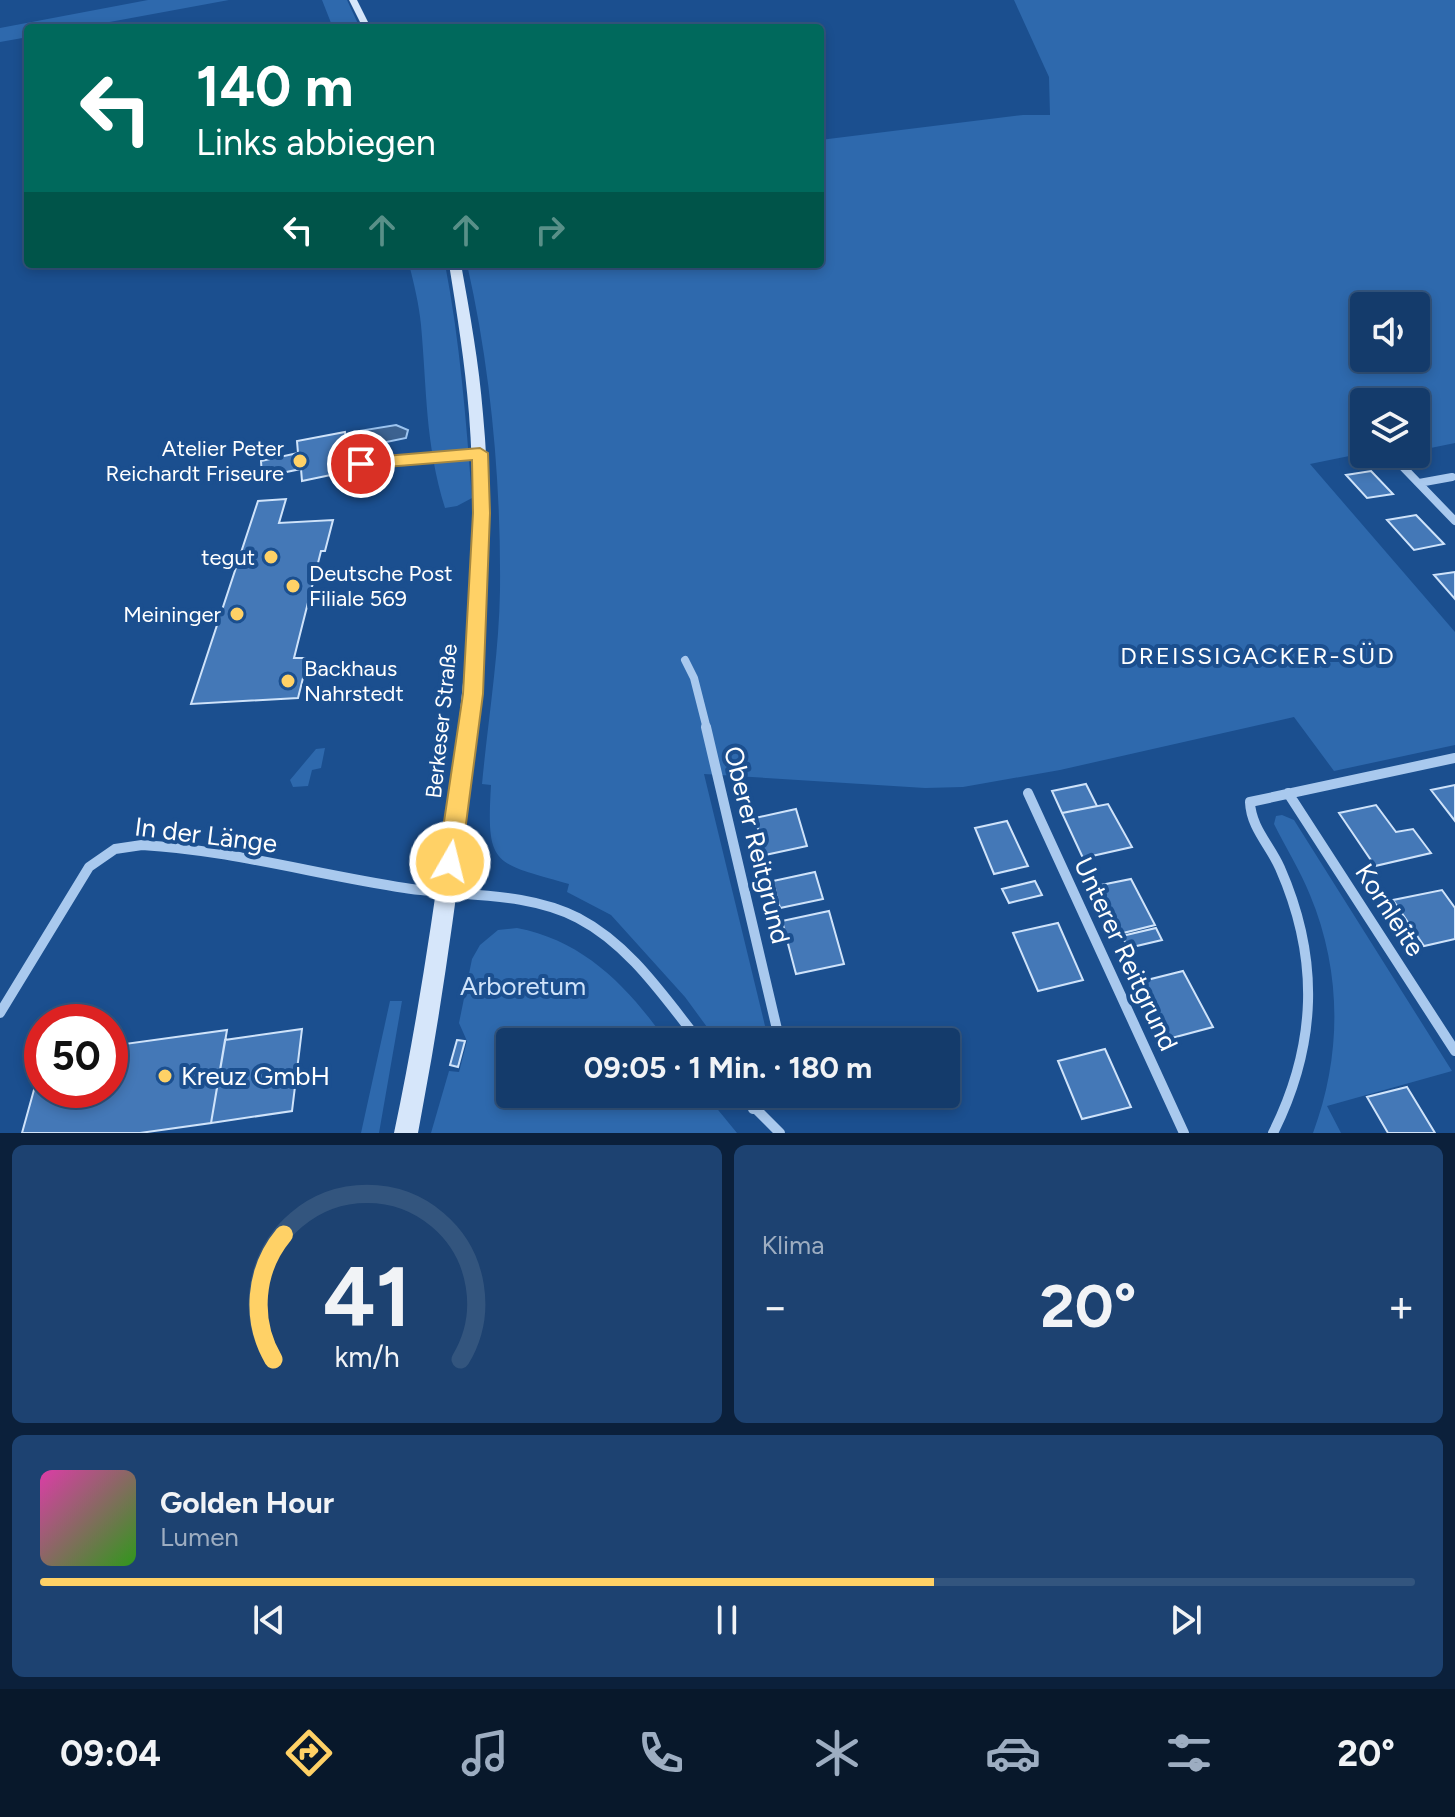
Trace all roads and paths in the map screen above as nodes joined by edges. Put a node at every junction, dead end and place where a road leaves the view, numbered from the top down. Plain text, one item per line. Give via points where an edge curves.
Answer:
1 (353, 0) edge
2 (365, 24) edge
3 (456, 268) edge
4 (480, 453) junction
5 (361, 464) dead end
6 (1404, 468) edge
7 (1452, 477) dead end
8 (1419, 483) junction
9 (1455, 521) edge
10 (685, 660) dead end
11 (1455, 758) edge
12 (1028, 793) dead end
13 (1288, 793) junction
14 (446, 892) junction
15 (0, 1013) edge
16 (688, 1028) edge
17 (777, 1028) edge
18 (1455, 1051) edge
19 (753, 1109) edge
20 (406, 1133) edge
21 (780, 1133) edge
22 (1184, 1133) edge
23 (1273, 1133) edge

1 - 2 main road
3 - 4 main road, Berkeser Straße via 470,340
4 - 5 lane
4 - 14 main road, Berkeser Straße via 473,694
6 - 8 street
7 - 8 street
8 - 9 street
10 - 17 street, Oberer Reitgrund via 718,774
11 - 13 street
12 - 22 street, Unterer Reitgrund
13 - 18 street, Kornleite
13 - 23 street via 1258,798 1249,809 1291,900 1310,998 1305,1058
14 - 15 street, In der Länge via 232,857 124,846 89,867
14 - 16 street, In der Länge via 514,899 579,918 618,945
14 - 20 main road, Berkeser Straße
19 - 21 street

